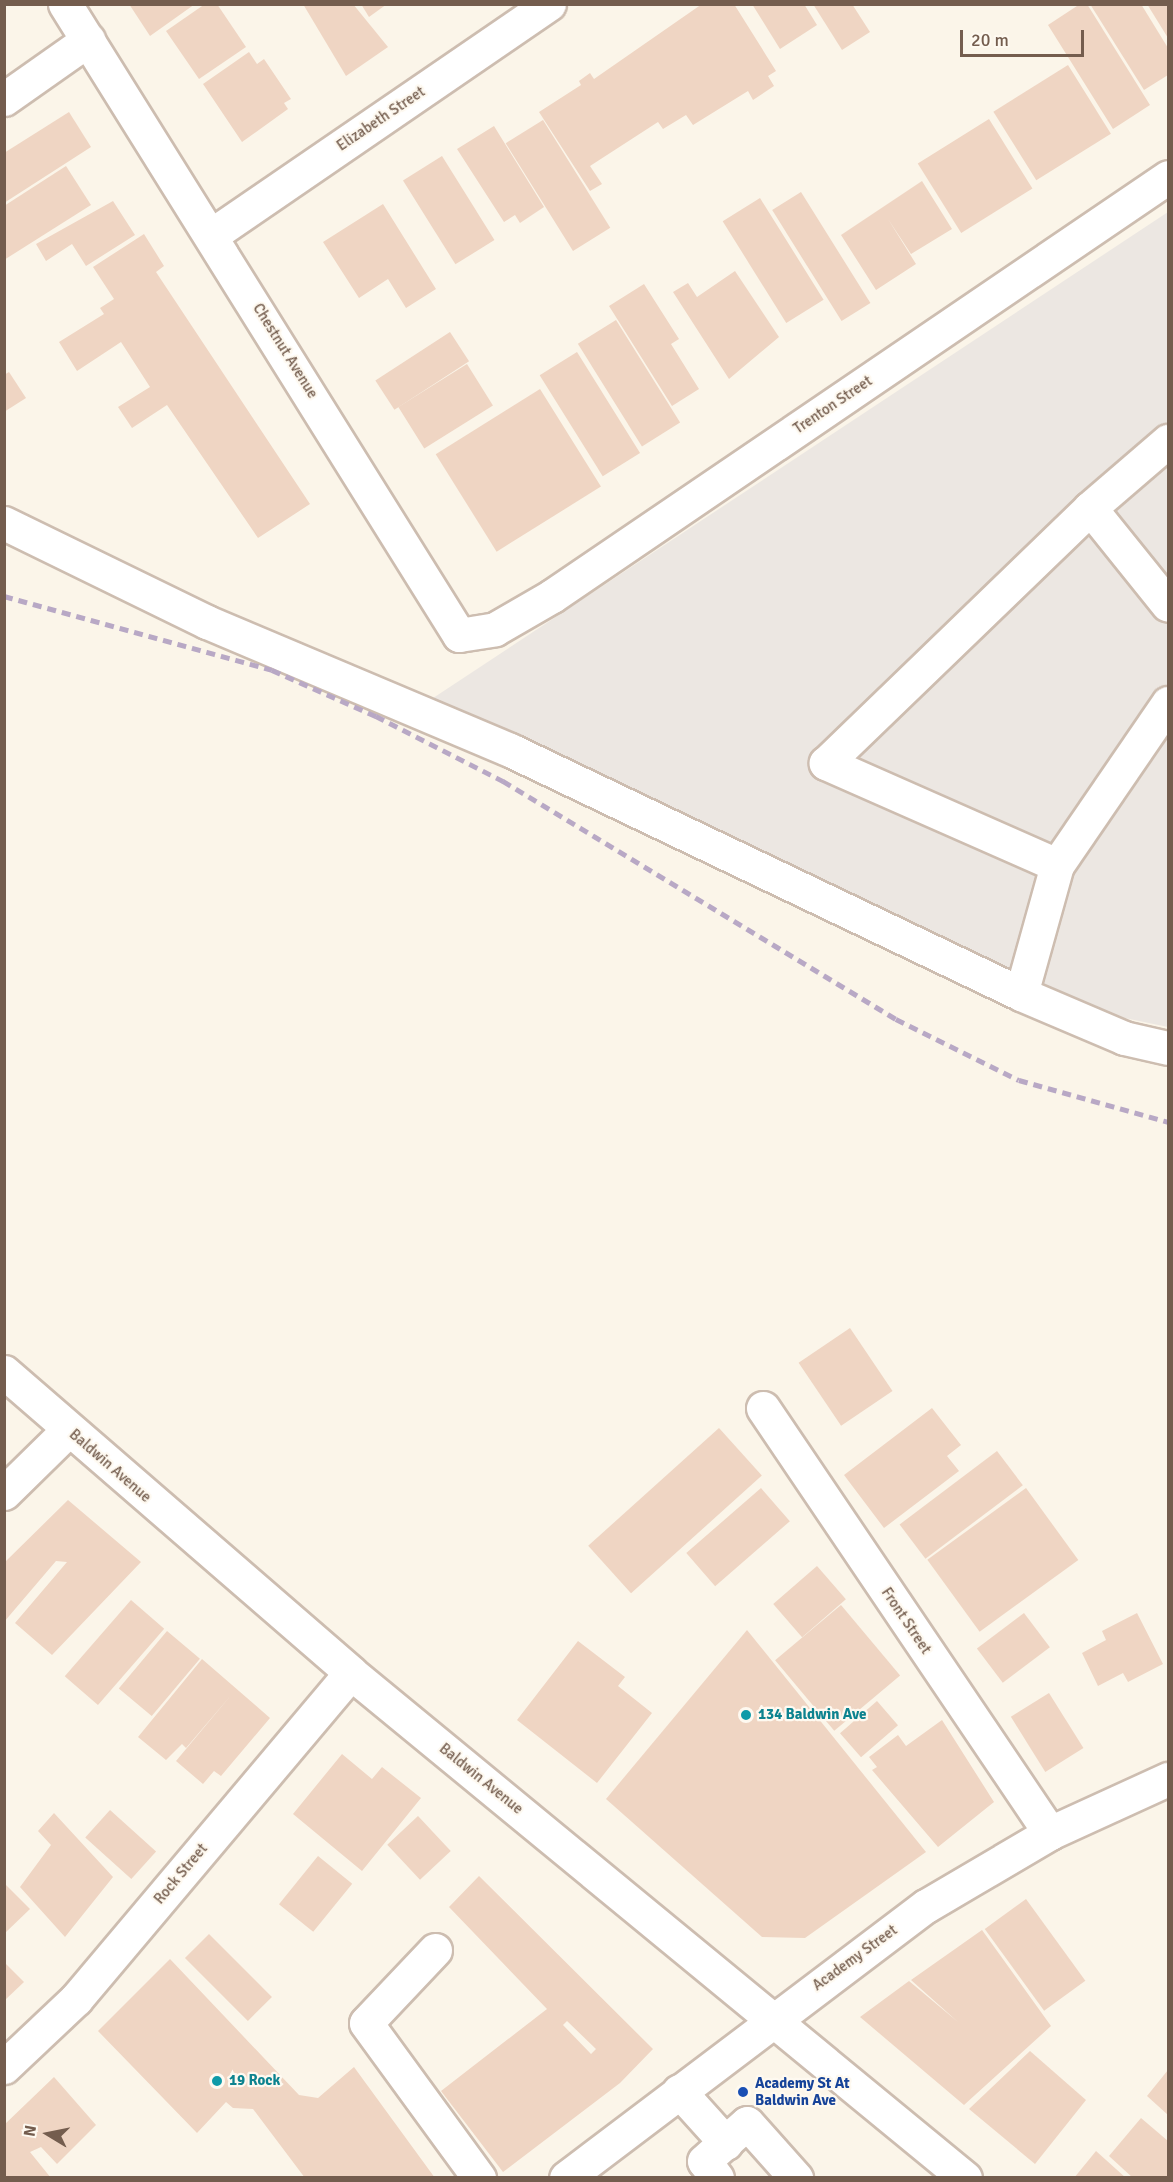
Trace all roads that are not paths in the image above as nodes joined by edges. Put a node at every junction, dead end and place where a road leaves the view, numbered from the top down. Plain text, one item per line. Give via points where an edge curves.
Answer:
1 (65, 4) edge
2 (549, 4) edge
3 (88, 39) junction
4 (4, 99) edge
5 (1168, 177) edge
6 (213, 234) junction
7 (1168, 441) edge
8 (1090, 508) junction
9 (4, 523) edge
10 (1168, 605) edge
11 (495, 629) joint
12 (1168, 703) edge
13 (1057, 865) junction
14 (1021, 994) junction
15 (1168, 1048) edge
16 (4, 1372) edge
17 (763, 1408) dead end
18 (68, 1430) junction
19 (4, 1493) edge
20 (351, 1673) junction
21 (1168, 1779) edge
22 (1050, 1833) junction
23 (435, 1950) dead end
24 (772, 2020) junction
25 (4, 2067) edge
26 (680, 2091) junction
27 (726, 2143) junction
28 (479, 2178) edge
29 (566, 2178) edge
30 (717, 2178) edge
31 (796, 2178) edge
32 (965, 2178) edge

1 - 3 street, Chestnut Avenue
2 - 6 street, Elizabeth Street
3 - 4 street
3 - 6 street, Chestnut Avenue
5 - 11 street, Trenton Street via 552,596
6 - 11 street, Chestnut Avenue via 459,635
7 - 8 street
8 - 10 street
8 - 13 street via 826,763
9 - 14 street via 207,622 510,750
12 - 13 street
13 - 14 street
14 - 15 street via 1124,1038
16 - 18 street, Baldwin Avenue
17 - 22 street, Front Street
18 - 19 street
18 - 20 street, Baldwin Avenue
20 - 24 street, Baldwin Avenue
20 - 25 street, Rock Street via 76,1998
21 - 22 street, Academy Street
22 - 24 street, Academy Street via 926,1906
23 - 28 street via 366,2023
24 - 26 street, Academy Street
24 - 32 street, Baldwin Avenue
26 - 27 street
26 - 29 street, Academy Street
27 - 30 street via 704,2161
27 - 31 street via 747,2123

